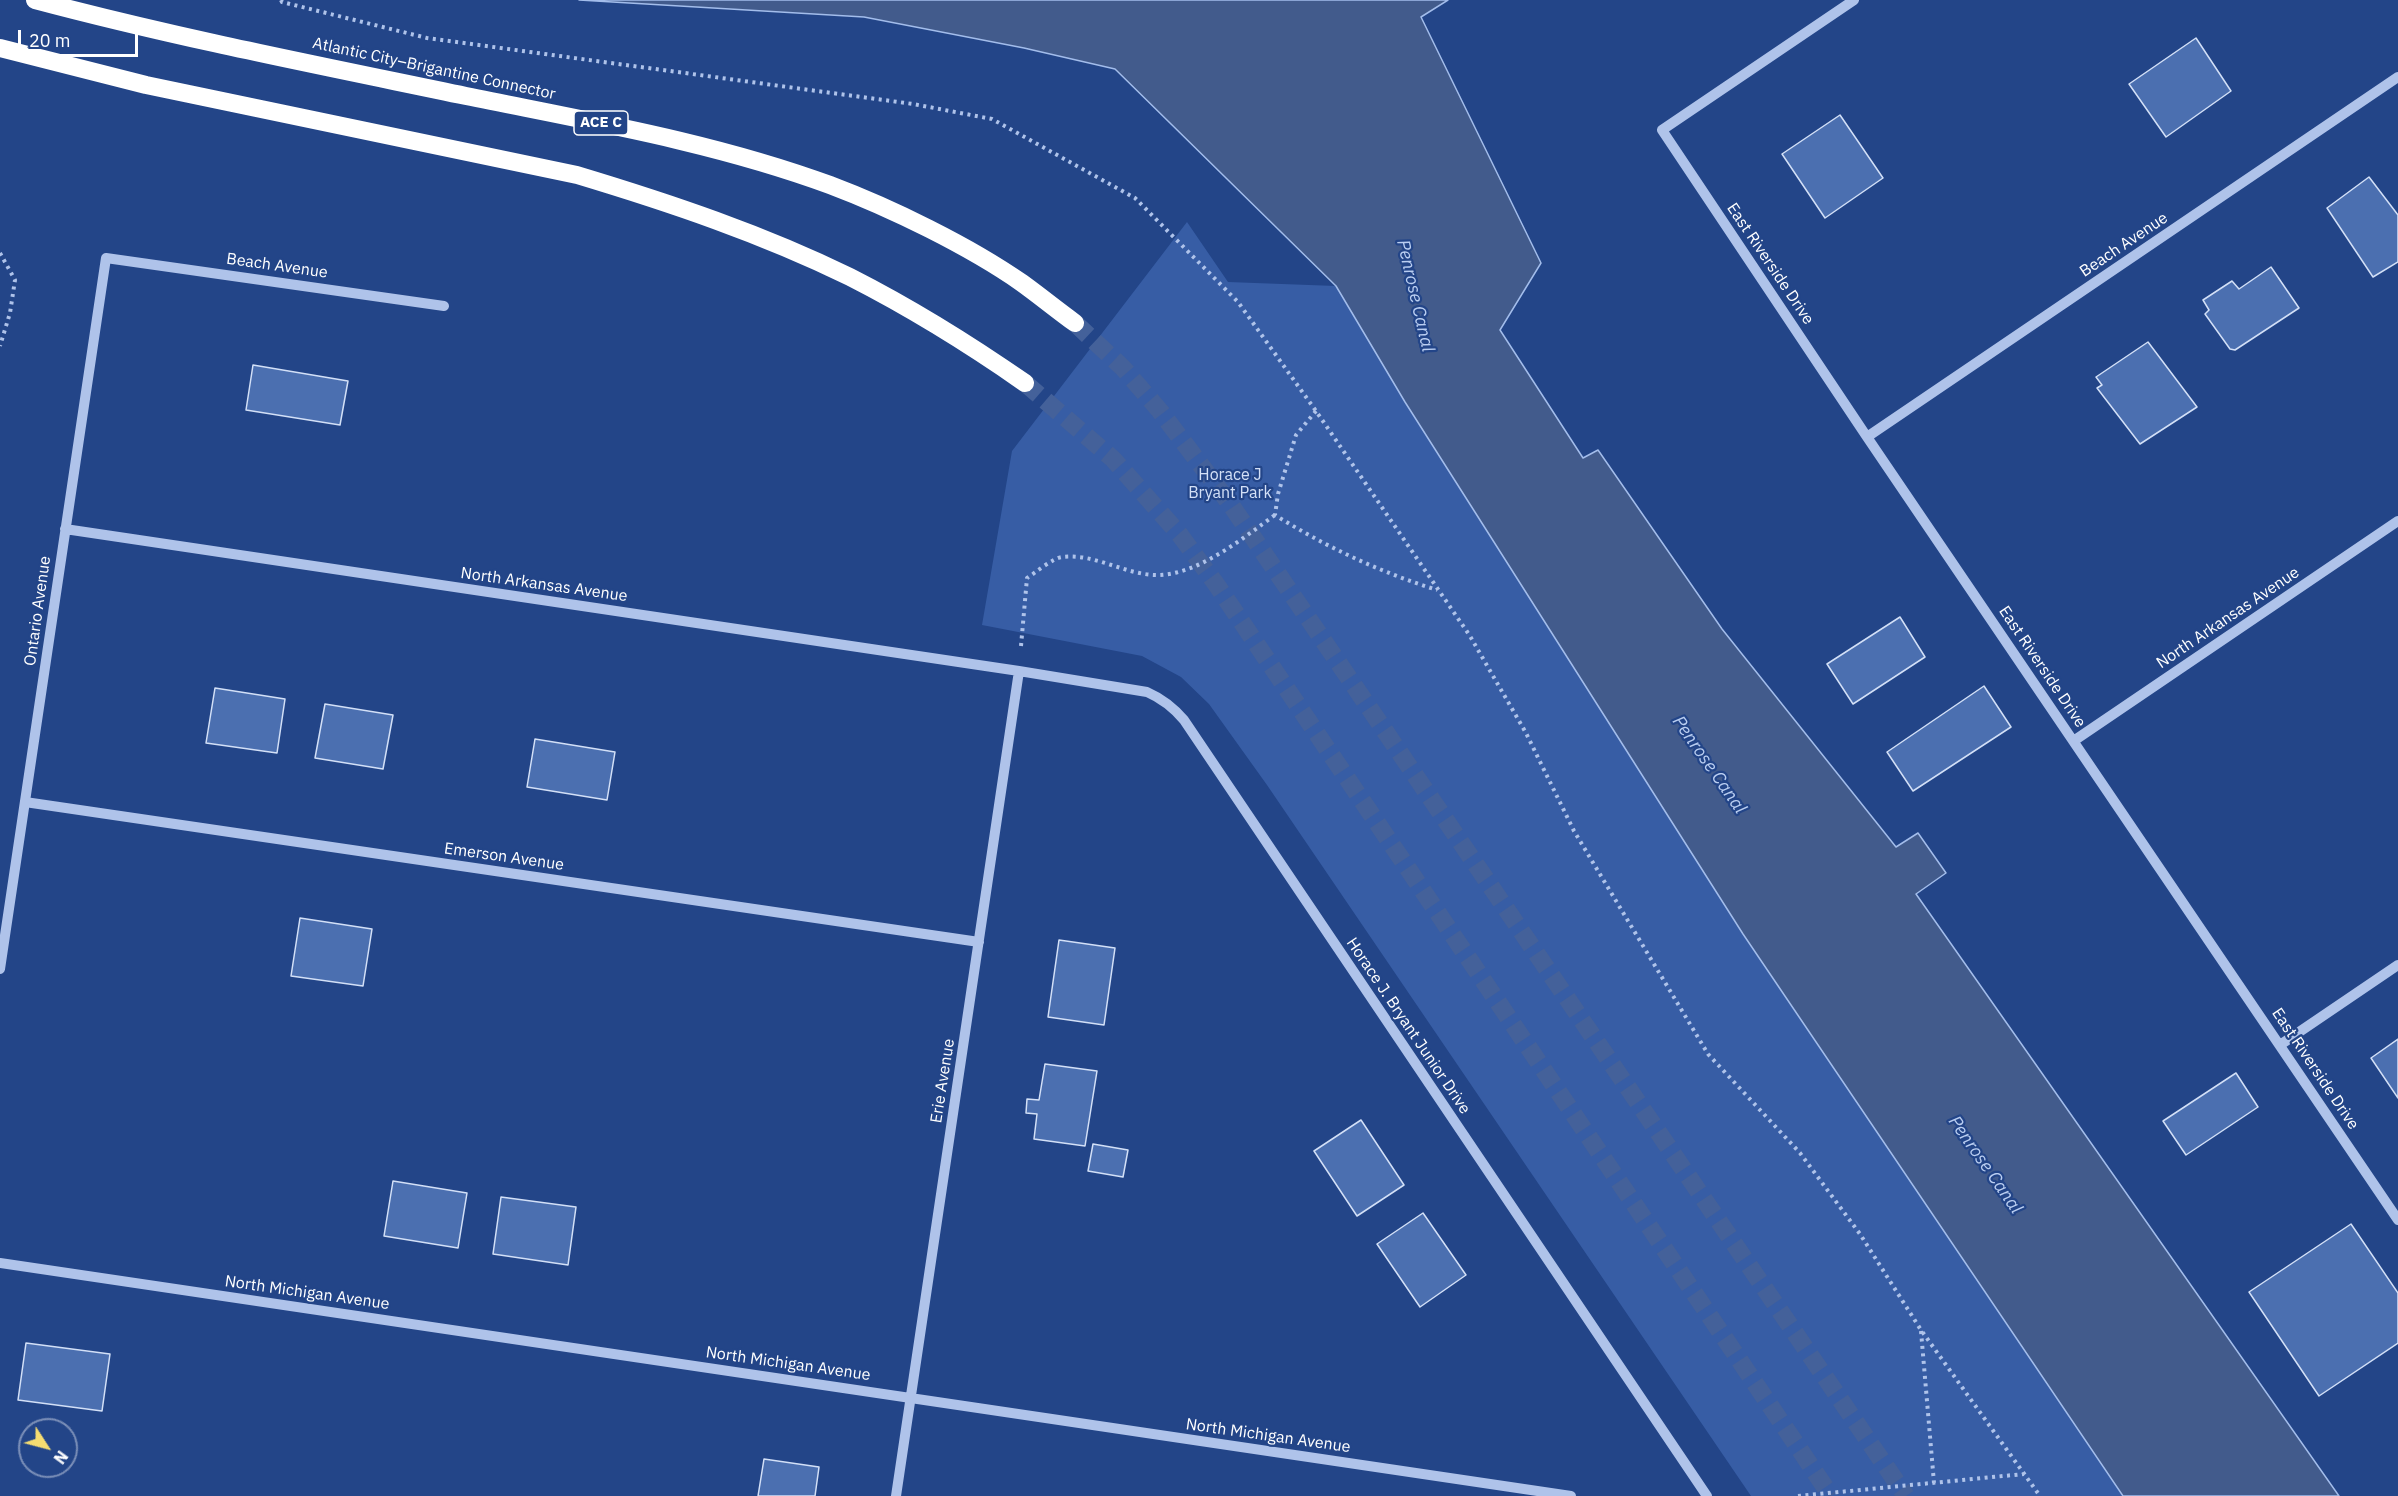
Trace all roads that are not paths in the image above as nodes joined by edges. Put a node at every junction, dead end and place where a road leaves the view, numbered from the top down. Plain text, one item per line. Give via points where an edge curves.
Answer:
1 (35, 0) edge
2 (1854, 0) edge
3 (0, 48) edge
4 (2398, 77) edge
5 (106, 258) joint
6 (444, 306) dead end
7 (1075, 323) tunnel mouth
8 (1025, 383) tunnel mouth
9 (1867, 437) junction
10 (2398, 521) edge
11 (65, 529) junction
12 (1019, 671) junction
13 (2075, 740) junction
14 (25, 802) junction
15 (979, 942) junction
16 (2398, 965) edge
17 (0, 969) edge
18 (2280, 1045) junction
19 (2398, 1220) edge
20 (0, 1263) edge
21 (910, 1398) junction
22 (896, 1496) edge
23 (1571, 1496) edge
24 (1707, 1496) edge

1 - 7 highway, Atlantic City–Brigantine Connector / ACE C via 224,46 625,128 760,162 832,186 962,247 1020,282
2 - 9 street, East Riverside Drive via 1662,130
3 - 8 highway via 146,85 577,175 646,196 715,220 850,277 970,345
4 - 9 street, Beach Avenue
5 - 6 street, Beach Avenue
5 - 11 street, Ontario Avenue
9 - 13 street, East Riverside Drive
10 - 13 street, North Arkansas Avenue
11 - 12 street, North Arkansas Avenue
11 - 14 street, Ontario Avenue
12 - 15 street, Erie Avenue
12 - 24 street, Horace J. Bryant Junior Drive via 1147,692 1173,708
13 - 18 street, East Riverside Drive
14 - 15 street, Emerson Avenue
14 - 17 street, Ontario Avenue
15 - 21 street, Erie Avenue
16 - 18 street
18 - 19 street, East Riverside Drive
20 - 21 street, North Michigan Avenue
21 - 22 street, Erie Avenue
21 - 23 street, North Michigan Avenue

